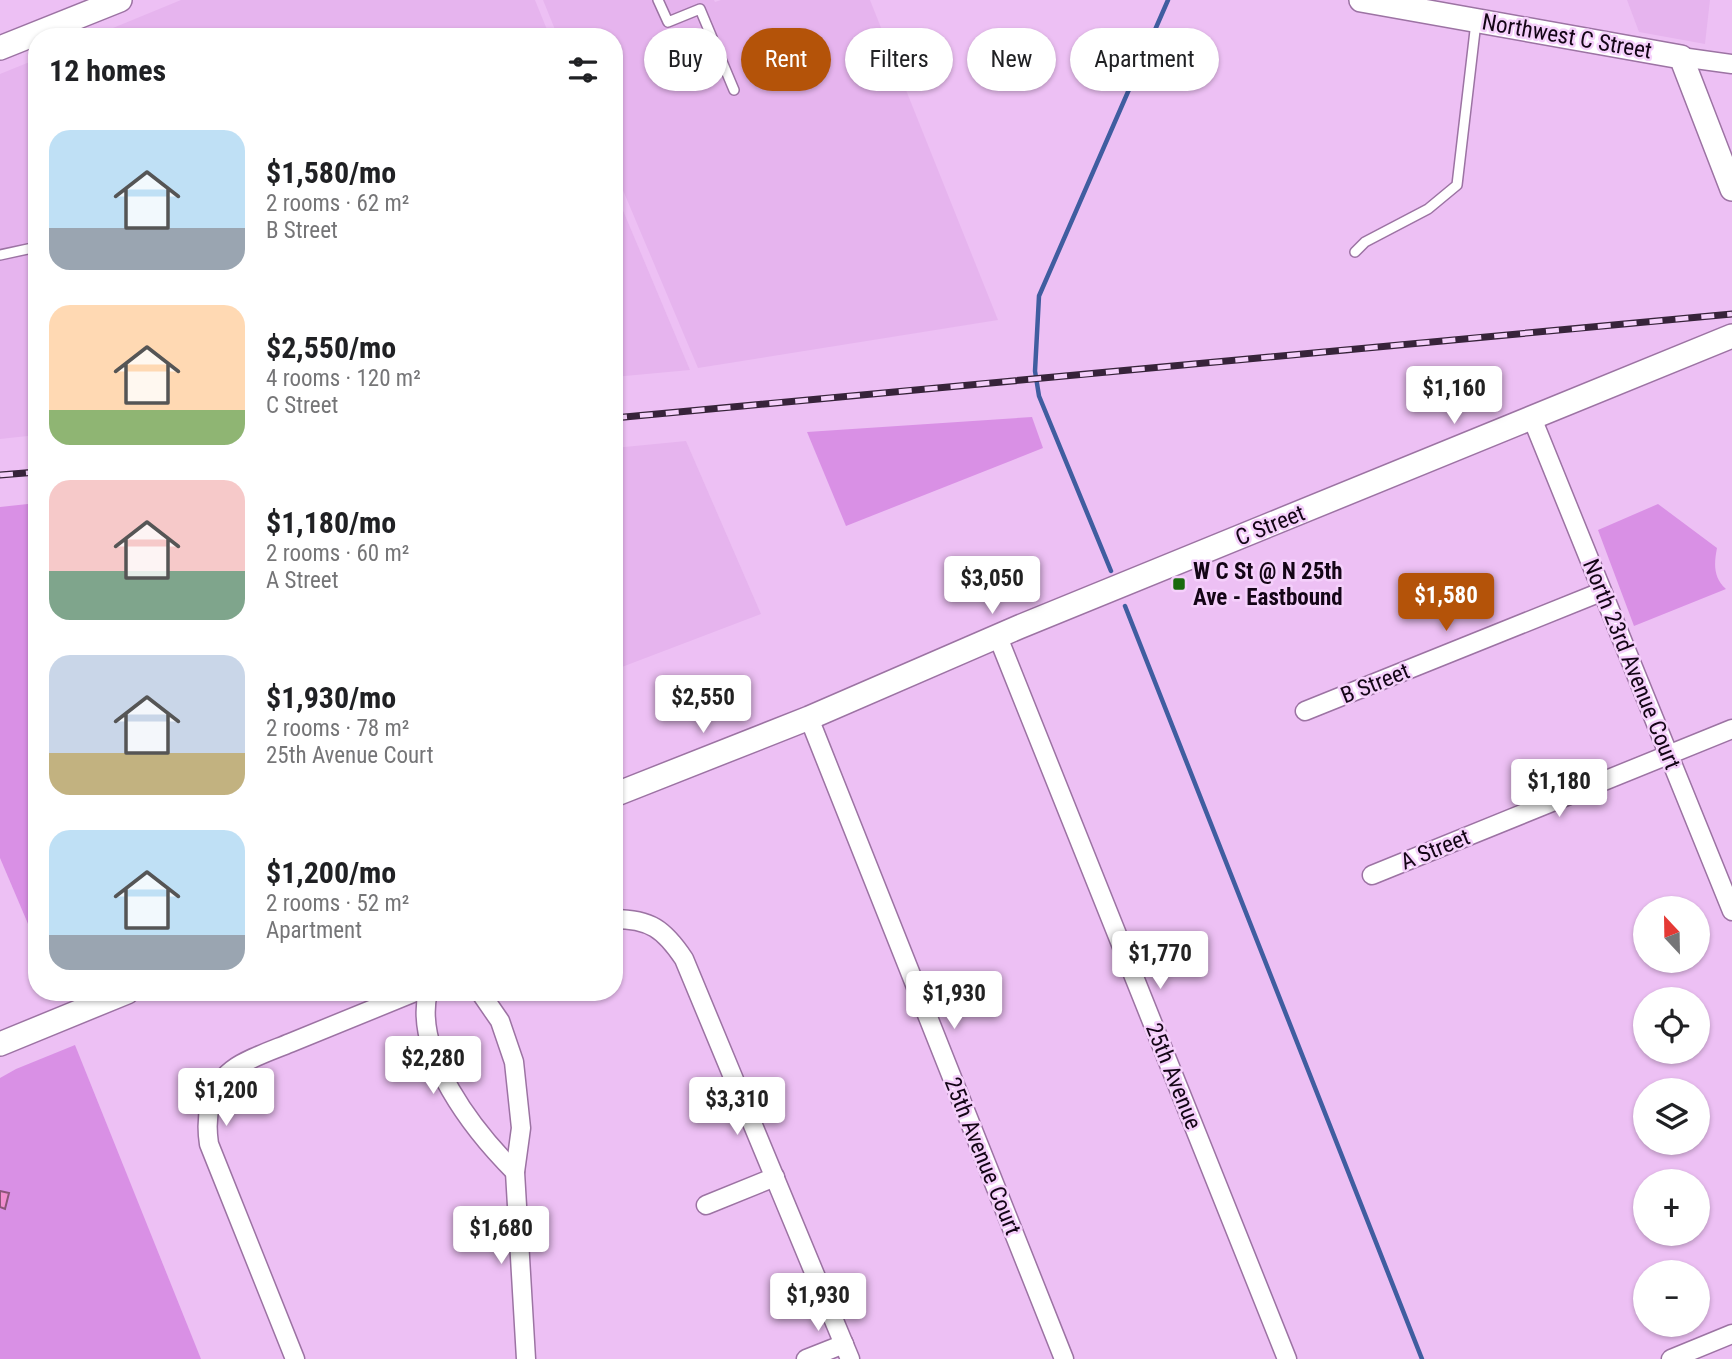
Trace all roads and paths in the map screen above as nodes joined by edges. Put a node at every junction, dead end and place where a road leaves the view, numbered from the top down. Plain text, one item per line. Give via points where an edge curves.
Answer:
1 (120, 0) edge
2 (658, 0) edge
3 (1361, 0) edge
4 (1476, 20) junction
5 (50, 28) edge
6 (28, 37) edge
7 (0, 48) edge
8 (1681, 57) junction
9 (1732, 64) edge
10 (734, 90) dead end
11 (1732, 189) edge
12 (28, 249) edge
13 (1355, 253) dead end
14 (0, 255) edge
15 (1732, 336) edge
16 (1532, 418) junction
17 (1601, 592) junction
18 (998, 637) junction
19 (1305, 711) dead end
20 (809, 718) junction
21 (1732, 729) edge
22 (1668, 754) junction
23 (623, 791) edge
24 (1372, 875) dead end
25 (1732, 911) edge
26 (623, 919) edge
27 (105, 1001) edge
28 (393, 1001) edge
29 (426, 1001) edge
30 (486, 1001) edge
31 (0, 1044) edge
32 (515, 1172) junction
33 (775, 1177) junction
34 (706, 1205) dead end
35 (1732, 1334) edge
36 (847, 1351) edge
37 (295, 1359) edge
38 (526, 1359) edge
39 (806, 1359) edge
40 (1063, 1359) edge
41 (1287, 1359) edge
42 (1671, 1359) edge

1 - 5 street
2 - 10 lane via 668,22 700,9
3 - 4 street, Northwest C Street
4 - 8 street, Northwest C Street
4 - 13 lane via 1457,185 1428,209 1365,242
6 - 7 street
8 - 9 street, Northwest C Street
8 - 11 street
12 - 14 lane
15 - 16 street, C Street
16 - 17 street, North 23rd Avenue Court
16 - 18 street, C Street
17 - 19 street, B Street
17 - 22 street, North 23rd Avenue Court
18 - 20 street, C Street
18 - 41 street, 25th Avenue
20 - 23 street, C Street
20 - 40 street, 25th Avenue Court
21 - 22 street, A Street
22 - 24 street, A Street
22 - 25 street, North 23rd Avenue Court
26 - 33 street via 657,927 684,959
27 - 31 street
28 - 37 street via 232,1070 208,1110 209,1144
29 - 32 street via 427,1030 445,1080 490,1146
30 - 32 street via 500,1021 514,1062 521,1128
32 - 38 street
33 - 34 street
33 - 36 street
35 - 42 street
36 - 39 street

